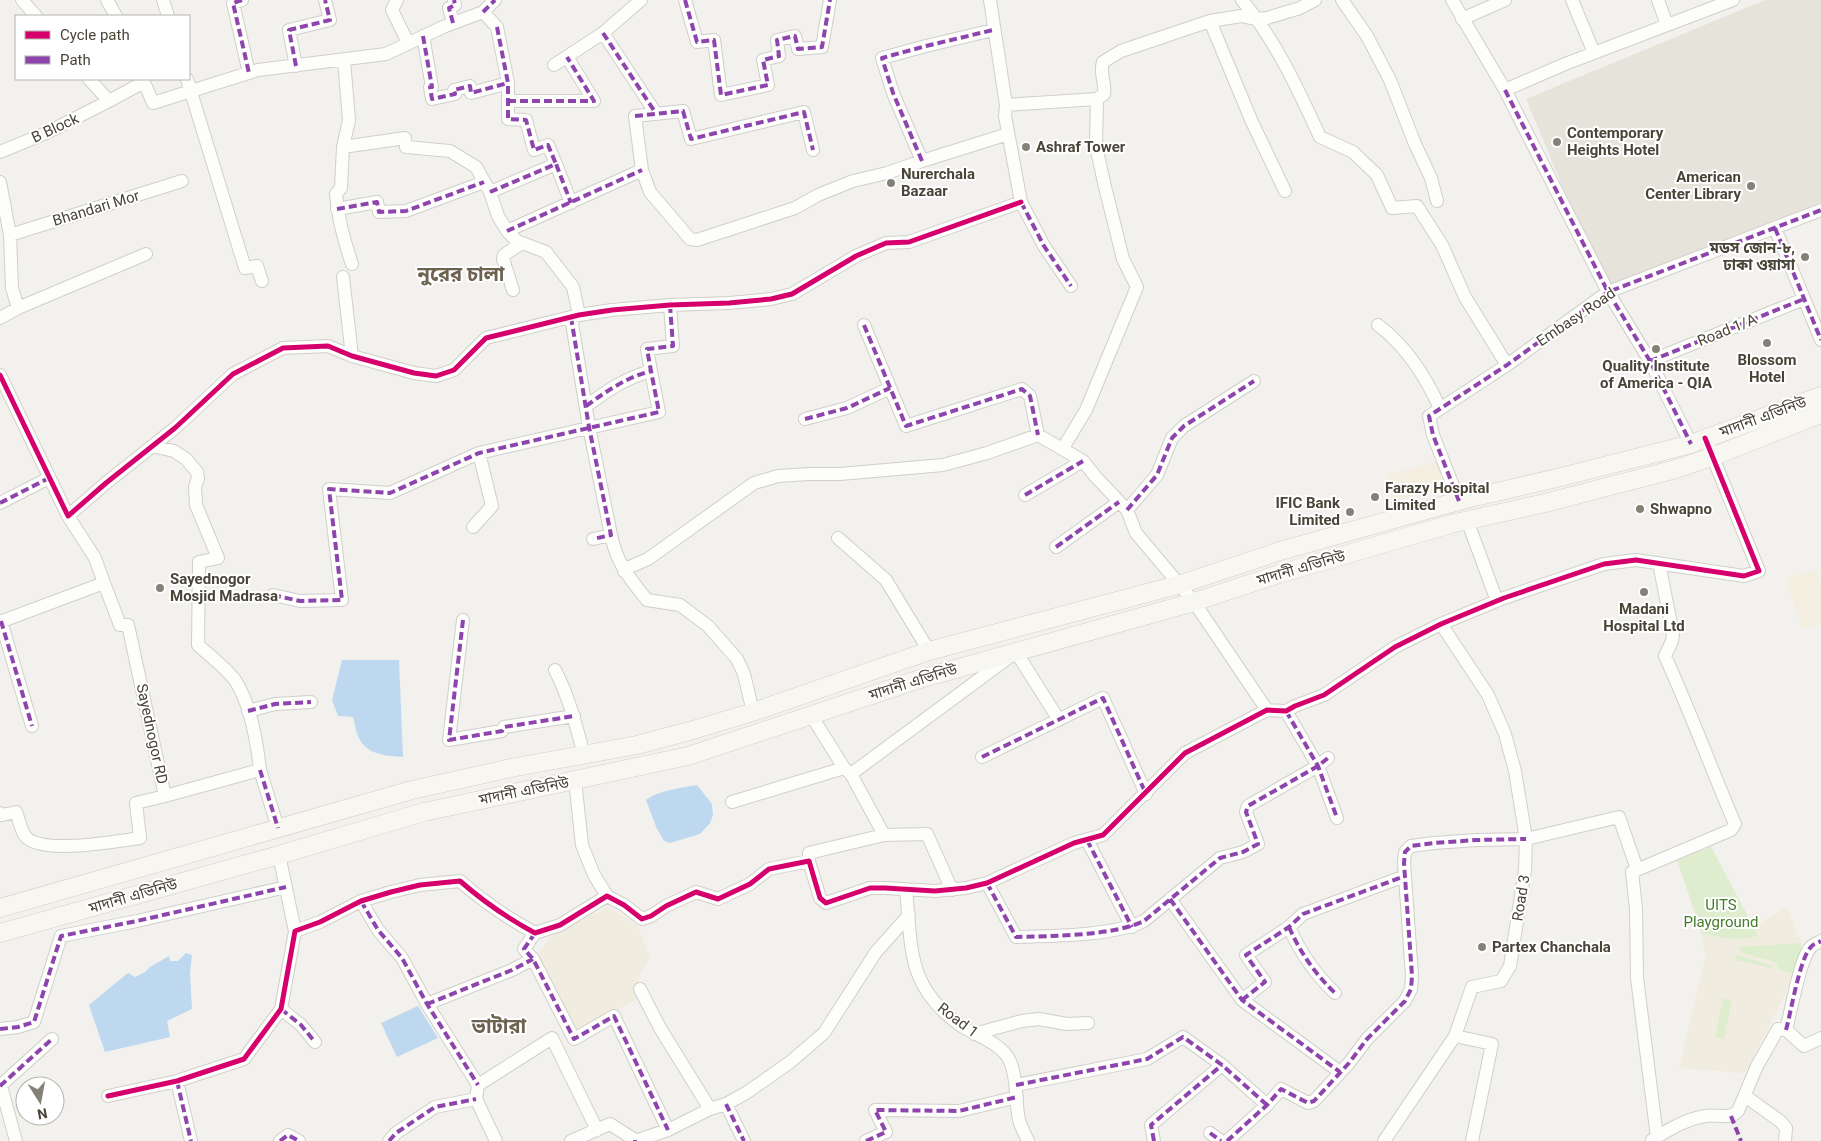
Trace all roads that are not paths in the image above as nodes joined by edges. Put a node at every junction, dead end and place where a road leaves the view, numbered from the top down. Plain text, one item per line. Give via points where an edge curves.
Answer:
1 (22, 0) edge
2 (107, 0) edge
3 (163, 0) edge
4 (242, 0) edge
5 (325, 0) edge
6 (397, 0) edge
7 (454, 0) edge
8 (495, 0) edge
9 (641, 0) edge
10 (685, 0) edge
11 (830, 0) edge
12 (990, 0) edge
13 (1242, 0) edge
14 (1315, 0) edge
15 (1342, 0) edge
16 (1452, 0) edge
17 (1505, 0) edge
18 (1572, 0) edge
19 (1658, 0) edge
20 (1733, 0) edge
21 (483, 12) junction
22 (35, 15) edge
23 (115, 15) edge
24 (168, 15) edge
25 (1258, 19) junction
26 (1462, 20) junction
27 (1210, 21) junction
28 (452, 23) junction
29 (1667, 25) junction
30 (993, 30) junction
31 (603, 33) junction
32 (422, 36) junction
33 (408, 43) junction
34 (1594, 53) junction
35 (567, 57) junction
36 (344, 60) junction
37 (554, 64) dead end
38 (296, 66) junction
39 (249, 73) junction
40 (90, 80) edge
41 (144, 80) edge
42 (508, 83) junction
43 (189, 85) edge
44 (1505, 90) junction
45 (1097, 99) junction
46 (109, 101) junction
47 (508, 101) junction
48 (1006, 105) junction
49 (655, 112) junction
50 (1008, 134) junction
51 (343, 147) junction
52 (813, 150) dead end
53 (0, 152) edge
54 (922, 161) junction
55 (556, 164) junction
56 (642, 170) junction
57 (182, 181) dead end
58 (0, 182) edge
59 (487, 187) junction
60 (1284, 191) dead end
61 (1437, 201) dead end
62 (1021, 202) junction
63 (571, 203) junction
64 (338, 209) junction
65 (1821, 210) edge
66 (1775, 228) junction
67 (507, 231) junction
68 (10, 235) junction
69 (522, 243) junction
70 (146, 254) dead end
71 (352, 264) dead end
72 (343, 278) dead end
73 (262, 281) dead end
74 (1070, 286) dead end
75 (513, 290) dead end
76 (1608, 292) junction
77 (1804, 300) junction
78 (670, 305) junction
79 (18, 308) junction
80 (575, 316) junction
81 (0, 318) edge
82 (864, 325) dead end
83 (1378, 325) dead end
84 (1821, 340) edge
85 (352, 356) junction
86 (1650, 361) junction
87 (1507, 364) junction
88 (651, 371) junction
89 (0, 375) edge
90 (1254, 381) dead end
91 (890, 388) junction
92 (1821, 396) edge
93 (586, 406) junction
94 (1440, 408) junction
95 (1821, 414) edge
96 (805, 419) dead end
97 (589, 427) junction
98 (1038, 435) junction
99 (1698, 441) junction
100 (152, 446) junction
101 (1063, 448) junction
102 (479, 453) junction
103 (1714, 456) junction
104 (1084, 461) junction
105 (49, 478) junction
106 (1025, 495) dead end
107 (1459, 501) junction
108 (0, 503) edge
109 (1123, 506) junction
110 (68, 516) junction
111 (1467, 520) junction
112 (473, 527) dead end
113 (611, 536) junction
114 (838, 538) dead end
115 (593, 539) dead end
116 (1056, 547) dead end
117 (1659, 563) junction
118 (624, 572) junction
119 (104, 583) junction
120 (1181, 584) junction
121 (273, 595) dead end
122 (1497, 601) junction
123 (1194, 602) junction
124 (463, 620) dead end
125 (0, 622) edge
126 (1441, 624) junction
127 (929, 651) junction
128 (1016, 652) junction
129 (555, 670) dead end
130 (311, 702) dead end
131 (1267, 710) junction
132 (248, 711) junction
133 (1286, 711) junction
134 (754, 712) junction
135 (574, 716) junction
136 (811, 716) junction
137 (1059, 720) junction
138 (32, 726) dead end
139 (584, 756) junction
140 (982, 757) dead end
141 (1323, 762) junction
142 (260, 770) junction
143 (847, 771) junction
144 (575, 780) junction
145 (1146, 794) junction
146 (165, 796) junction
147 (732, 802) dead end
148 (0, 813) edge
149 (1337, 818) dead end
150 (278, 828) junction
151 (884, 835) junction
152 (1526, 839) junction
153 (1087, 840) junction
154 (280, 855) junction
155 (808, 861) junction
156 (1637, 869) junction
157 (1405, 876) junction
158 (987, 882) junction
159 (286, 887) junction
160 (906, 889) junction
161 (952, 890) junction
162 (608, 896) junction
163 (1170, 899) junction
164 (361, 901) junction
165 (0, 908) edge
166 (908, 915) junction
167 (1132, 927) junction
168 (1289, 927) junction
169 (295, 931) junction
170 (0, 933) edge
171 (535, 933) junction
172 (1821, 941) edge
173 (533, 959) junction
174 (640, 988) dead end
175 (1335, 993) dead end
176 (1242, 1000) junction
177 (427, 1004) junction
178 (281, 1009) junction
179 (1088, 1023) dead end
180 (0, 1029) edge
181 (1786, 1030) junction
182 (974, 1034) junction
183 (1455, 1036) junction
184 (1821, 1038) edge
185 (52, 1039) dead end
186 (315, 1042) dead end
187 (1222, 1065) junction
188 (1340, 1072) junction
189 (177, 1081) junction
190 (478, 1085) junction
191 (0, 1086) edge
192 (1016, 1091) junction
193 (108, 1096) dead end
194 (1745, 1096) junction
195 (476, 1099) junction
196 (726, 1104) junction
197 (1267, 1105) junction
198 (710, 1109) junction
199 (597, 1130) junction
200 (668, 1130) junction
201 (1210, 1133) dead end
202 (1653, 1139) edge
203 (16, 1141) edge
204 (191, 1141) edge
205 (280, 1141) edge
206 (299, 1141) edge
207 (389, 1141) edge
208 (496, 1141) edge
209 (571, 1141) edge
210 (635, 1141) edge
211 (744, 1141) edge
212 (866, 1141) edge
213 (1028, 1141) edge
214 (1154, 1141) edge
215 (1221, 1141) edge
216 (1227, 1141) edge
217 (1384, 1141) edge
218 (1472, 1141) edge
219 (1786, 1141) edge

1 - 22 street
2 - 23 street
3 - 24 street
4 - 39 street via 232,3
5 - 38 street via 330,20 289,30
6 - 33 street via 392,10
7 - 28 street via 455,5 449,8
8 - 21 street
9 - 31 street
10 - 11 street via 697,42 714,40 721,95 768,85 763,60 779,56 777,40 794,36 798,49 822,47
12 - 30 street
13 - 25 street
14 - 25 street via 1281,15
15 - 61 street via 1367,36 1390,80
16 - 26 street
17 - 26 street
18 - 34 street
19 - 29 street
20 - 29 street
21 - 28 street
21 - 42 street via 496,27
25 - 27 street via 1241,16
25 - 87 street via 1292,78 1320,137 1353,152 1377,175 1392,208 1417,206 1442,245 1465,297
26 - 44 street
27 - 45 street via 1108,58 1101,68 1104,94
27 - 60 street
28 - 32 street
29 - 34 street
30 - 48 street
30 - 54 street via 882,58
31 - 35 street
31 - 49 street
32 - 33 street
32 - 42 street via 432,99 455,94 454,90 470,86 471,93
33 - 36 street via 386,54
34 - 44 street
35 - 37 street
35 - 47 street via 594,101
36 - 38 street
36 - 51 street via 349,120
38 - 39 street
39 - 43 street
40 - 46 street
41 - 43 street via 153,103
41 - 46 street, B Block
42 - 47 street
43 - 73 street via 245,268 257,266
44 - 76 street
45 - 48 street
45 - 101 street via 1096,146 1103,179 1123,259 1137,287 1086,410
46 - 53 street, B Block
47 - 55 street via 508,119 526,120 534,150 548,145
48 - 50 street
49 - 52 street via 683,111 691,139 804,112
49 - 56 street via 635,116
50 - 54 street
50 - 62 street
51 - 59 street via 405,138 406,147 450,151 476,167
51 - 64 street via 341,188 336,194
54 - 56 street via 853,181 795,208 697,240 690,239 650,192
55 - 59 street
55 - 63 street
56 - 63 street
57 - 68 street, Bhandari Mor
58 - 68 street
59 - 64 street via 406,211 380,212 377,202
59 - 67 street
62 - 74 street
62 - 78 street via 908,242 886,243 856,256 792,294 771,299
63 - 67 street
64 - 71 street via 343,240
65 - 66 street, Embasy Road
66 - 76 street, Embasy Road
66 - 77 street
67 - 69 street
68 - 79 street via 12,288
69 - 75 street via 503,259
69 - 80 street via 546,252 560,269 573,287
70 - 79 street
72 - 85 street
76 - 86 street
76 - 87 street, Embasy Road
77 - 84 street
77 - 86 street, Road 1/A
78 - 80 street
78 - 88 street via 673,346 647,349
79 - 81 street
80 - 85 street via 486,338 454,370 436,376
80 - 93 street
82 - 91 street
83 - 94 street via 1416,364
85 - 100 street via 328,346 283,348 233,374
86 - 99 street
87 - 94 street, Embasy Road
88 - 93 street via 617,384
88 - 97 street via 659,412
89 - 105 street
90 - 109 street via 1184,426 1172,438 1157,475
91 - 96 street via 846,408
91 - 98 street via 906,426 1022,389 1030,396
92 - 99 main road, মাদানী এভিনিউ
93 - 97 street
94 - 107 street via 1429,416 1433,435
95 - 103 main road, মাদানী এভিনিউ
97 - 102 street
97 - 113 street
98 - 101 street
98 - 118 street via 943,465 850,474 786,475 754,483 670,544
99 - 103 street
99 - 107 main road, মাদানী এভিনিউ
100 - 110 street
100 - 132 street via 174,451 197,472 196,505 218,558 199,562 198,645 235,681
101 - 104 street
102 - 112 street via 492,506
102 - 121 street via 390,493 329,489 342,600 300,601
103 - 111 main road, মাদানী এভিনিউ via 1606,488
103 - 117 street via 1759,571 1744,576
104 - 106 street
104 - 109 street
105 - 108 street
105 - 110 street
107 - 120 main road, মাদানী এভিনিউ via 1298,546
109 - 116 street
109 - 120 street via 1136,533
110 - 119 street via 95,558
111 - 122 street
111 - 123 main road, মাদানী এভিনিউ
113 - 115 street
113 - 118 street
114 - 127 street via 886,580
117 - 122 street via 1636,560 1604,564
117 - 156 street via 1673,634 1665,656 1735,824 1731,830
118 - 134 street via 647,600 680,605 708,626 737,659
119 - 125 street
119 - 146 street, Sayednogor RD via 120,625 128,625
120 - 123 street
120 - 127 main road, মাদানী এভিনিউ
122 - 126 street
123 - 128 main road, মাদানী এভিনিউ
123 - 131 street
124 - 135 street via 449,740
125 - 138 street
126 - 133 street via 1395,647 1324,695
126 - 152 street, Road 3 via 1488,695 1505,734
127 - 134 main road, মাদানী এভিনিউ
128 - 136 main road, মাদানী এভিনিউ via 920,678
128 - 137 street
128 - 143 street
129 - 135 street
130 - 132 street via 275,704
131 - 133 street
131 - 145 street via 1184,753
132 - 142 street via 257,742
133 - 141 street
134 - 139 main road, মাদানী এভিনিউ via 637,745
135 - 139 street
136 - 143 street
136 - 144 main road, মাদানী এভিনিউ via 688,756
137 - 140 street
137 - 145 street via 1103,698
139 - 150 main road, মাদানী এভিনিউ via 412,790
141 - 149 street
141 - 163 street via 1248,806 1246,812 1258,844 1220,858
142 - 146 street, Sayednogor RD
142 - 150 street
143 - 147 street
143 - 151 street
144 - 154 main road, মাদানী এভিনিউ via 424,812
144 - 162 street via 582,845 594,876
145 - 153 street via 1103,835
146 - 148 street via 136,803 140,838 82,846 37,843 26,837 16,812
150 - 154 main road
150 - 165 main road, মাদানী এভিনিউ
151 - 155 street via 809,853
151 - 161 street via 927,834
152 - 156 street via 1619,817
152 - 157 street via 1411,846 1405,852
152 - 183 street, Road 3 via 1525,870 1510,966 1500,981 1472,988
153 - 158 street
153 - 167 street
154 - 159 street
154 - 170 main road, মাদানী এভিনিউ
155 - 160 street via 820,898 826,902 870,888
155 - 162 street via 770,869 750,884 718,899 696,892 642,919
156 - 202 street via 1632,872 1637,978
157 - 168 street via 1303,914
157 - 188 street via 1411,989 1405,1001
158 - 161 street
158 - 167 street via 1016,937
159 - 169 street
159 - 180 street via 61,936 34,1022
160 - 161 street
160 - 166 street, Road 1
162 - 171 street via 560,925
163 - 167 street
163 - 176 street
164 - 169 street
164 - 171 street via 420,885 460,882 484,903
164 - 177 street via 378,930 402,958
166 - 182 street, Road 1 via 913,961 926,991 942,1011
166 - 196 street via 876,952 824,1033 789,1063
168 - 175 street via 1319,978
168 - 176 street via 1246,955 1266,982
169 - 178 street
171 - 173 street via 524,950
172 - 181 street via 1806,954
173 - 177 street
173 - 200 street via 574,1039 614,1016
174 - 198 street via 660,1028
176 - 188 street
177 - 190 street
178 - 186 street
178 - 189 street via 244,1059
179 - 182 street via 1022,1021
181 - 184 street via 1804,1046
181 - 194 street via 1778,1029
182 - 192 street, Road 1 via 996,1045 1008,1057
183 - 217 street, Road 3
183 - 218 street via 1492,1044
185 - 191 street
187 - 192 street via 1183,1036 1147,1059
187 - 197 street
187 - 214 street via 1151,1125
188 - 197 street via 1314,1101 1308,1103 1281,1089
189 - 193 street
189 - 204 street
190 - 195 street
190 - 199 street via 552,1038
191 - 203 street
192 - 212 street via 959,1111 875,1110 886,1132
192 - 213 street, Road 1 via 1019,1120
194 - 202 street via 1735,1115 1698,1117
194 - 219 street via 1780,1121 1786,1128
195 - 207 street via 435,1107
195 - 208 street
196 - 198 street
196 - 211 street
197 - 216 street
198 - 200 street
199 - 209 street
199 - 210 street via 610,1124
200 - 210 street
201 - 215 street
205 - 206 street via 288,1135

